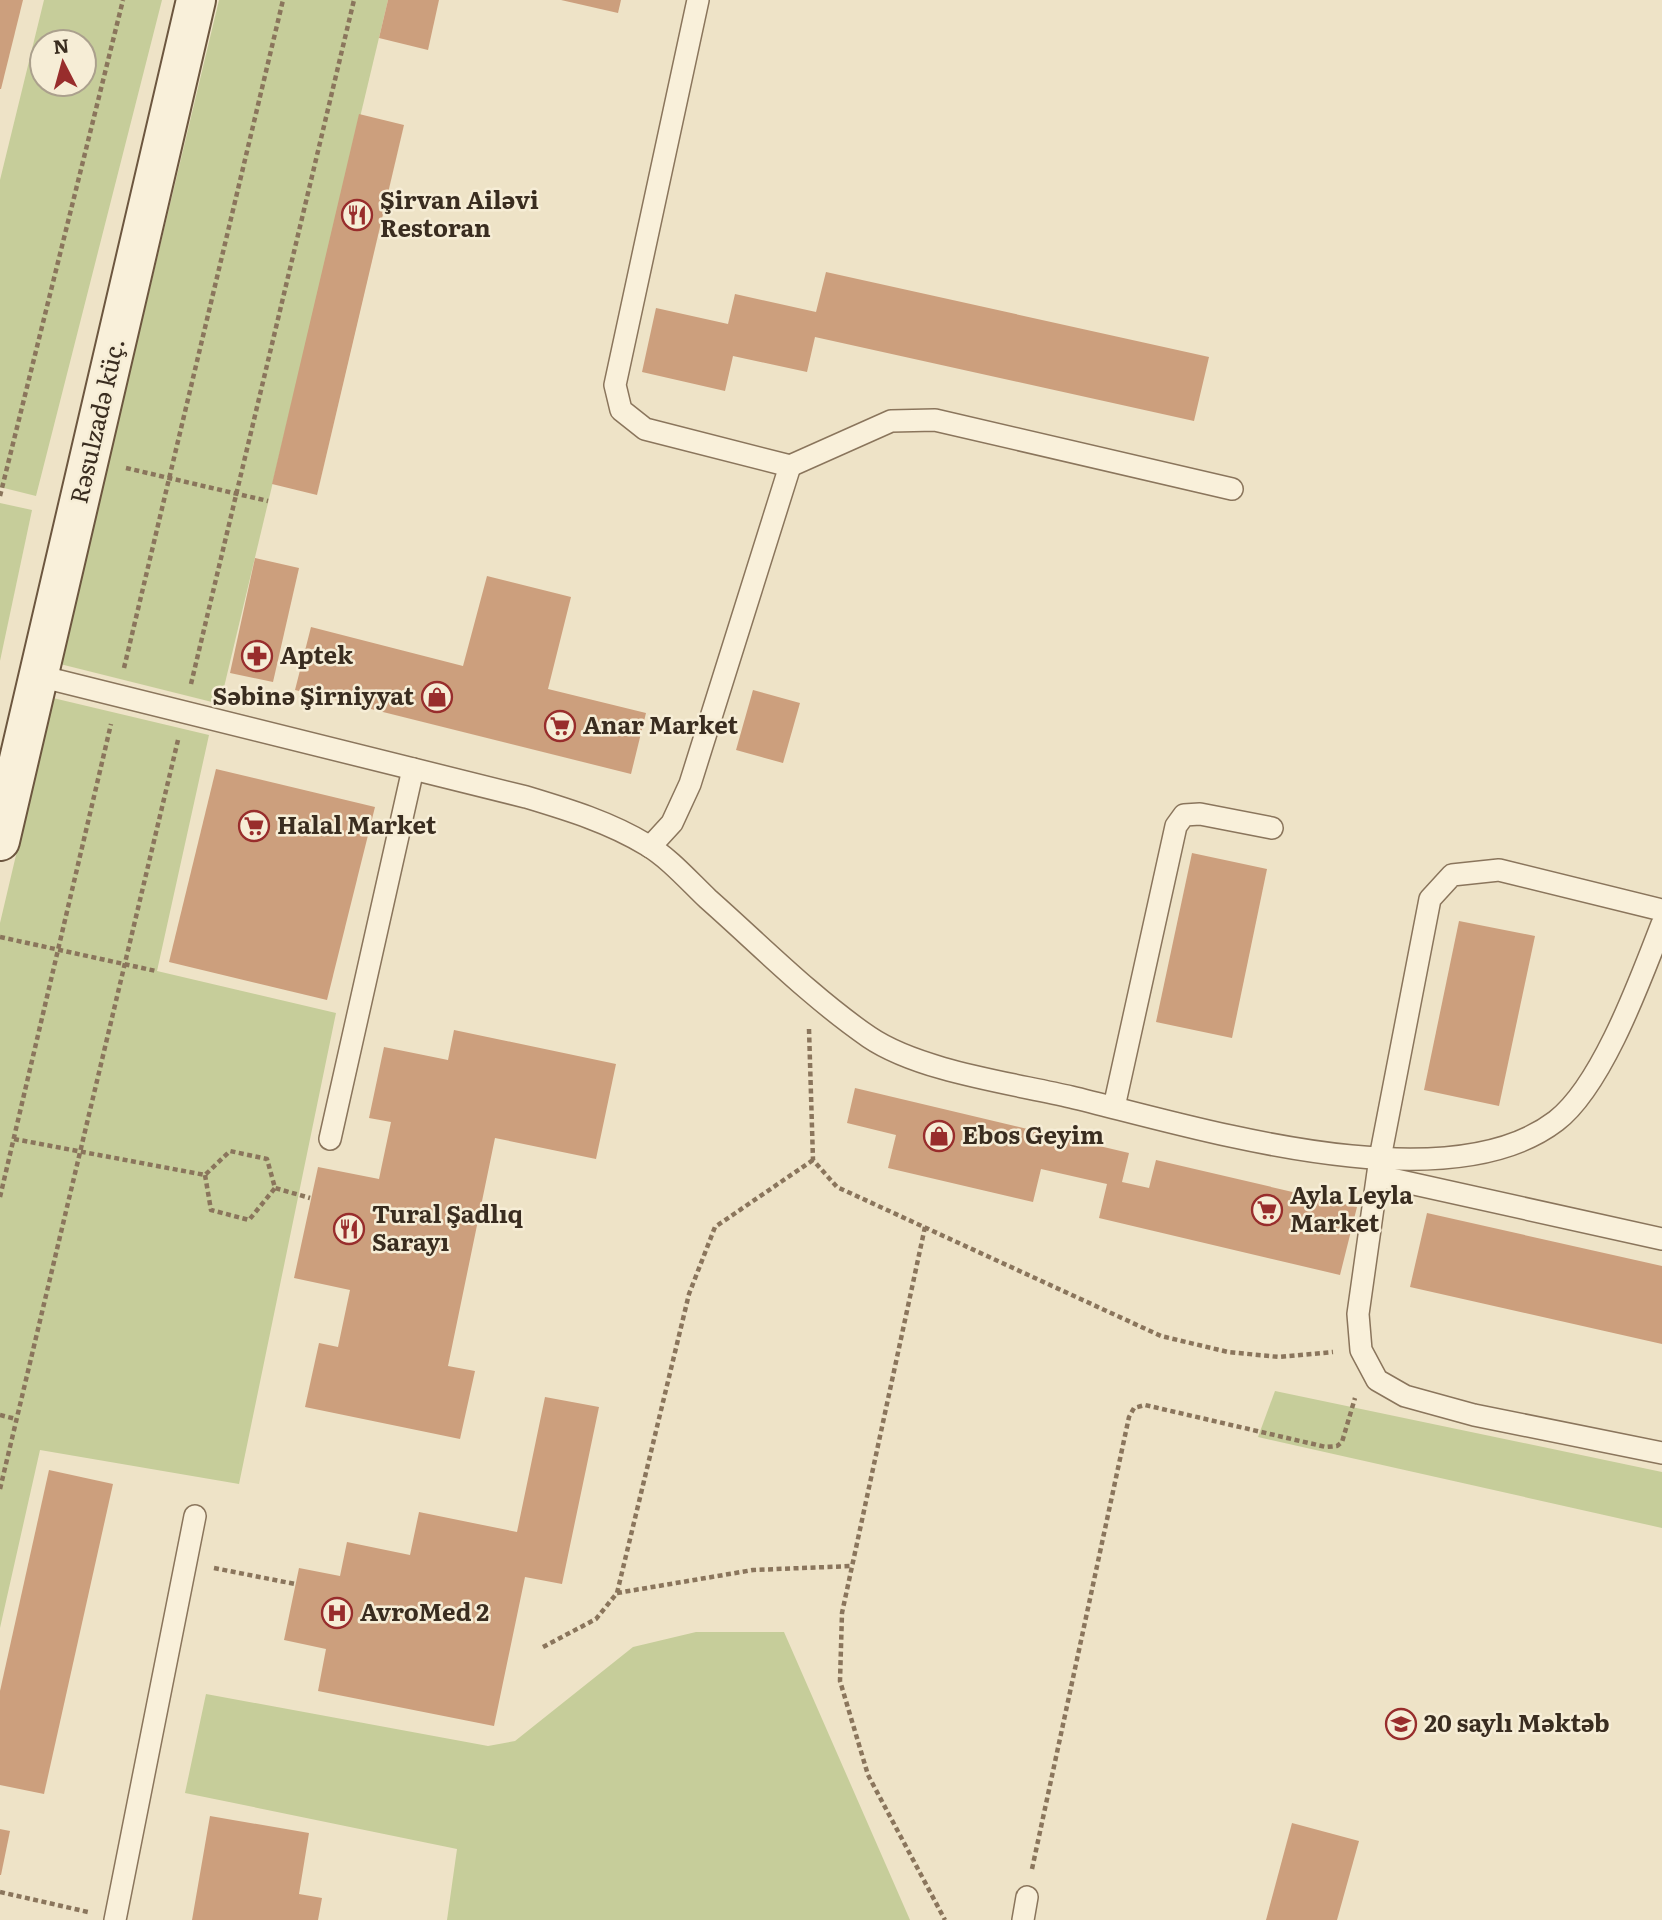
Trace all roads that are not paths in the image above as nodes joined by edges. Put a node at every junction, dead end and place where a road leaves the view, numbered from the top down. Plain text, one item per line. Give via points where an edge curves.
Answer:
1 (196, 0) edge
2 (698, 0) edge
3 (790, 466) junction
4 (1232, 489) dead end
5 (39, 676) junction
6 (413, 769) junction
7 (1272, 828) dead end
8 (0, 841) edge
9 (650, 847) junction
10 (1662, 910) edge
11 (1662, 924) edge
12 (1114, 1107) junction
13 (330, 1139) dead end
14 (1379, 1167) junction
15 (1662, 1239) edge
16 (1662, 1453) edge
17 (195, 1516) dead end
18 (1027, 1897) road end
19 (115, 1919) edge
20 (1023, 1920) edge

1 - 5 main road, Rəsulzadə küç.
2 - 3 lane via 615,385 621,410 645,429
3 - 4 lane via 891,421 935,420
3 - 9 lane via 690,784 672,823
5 - 6 lane
5 - 8 main road, Rəsulzadə küç.
6 - 9 lane via 599,820
6 - 13 lane
7 - 12 lane via 1200,814 1184,815 1176,826
9 - 12 lane via 871,1039 931,1064
10 - 14 lane via 1499,870 1452,875 1430,899
11 - 14 lane via 1593,1077 1558,1120 1515,1144
12 - 14 lane
14 - 15 lane
14 - 16 lane via 1358,1314 1362,1350 1377,1380 1405,1396 1475,1415
17 - 19 lane
18 - 20 lane

